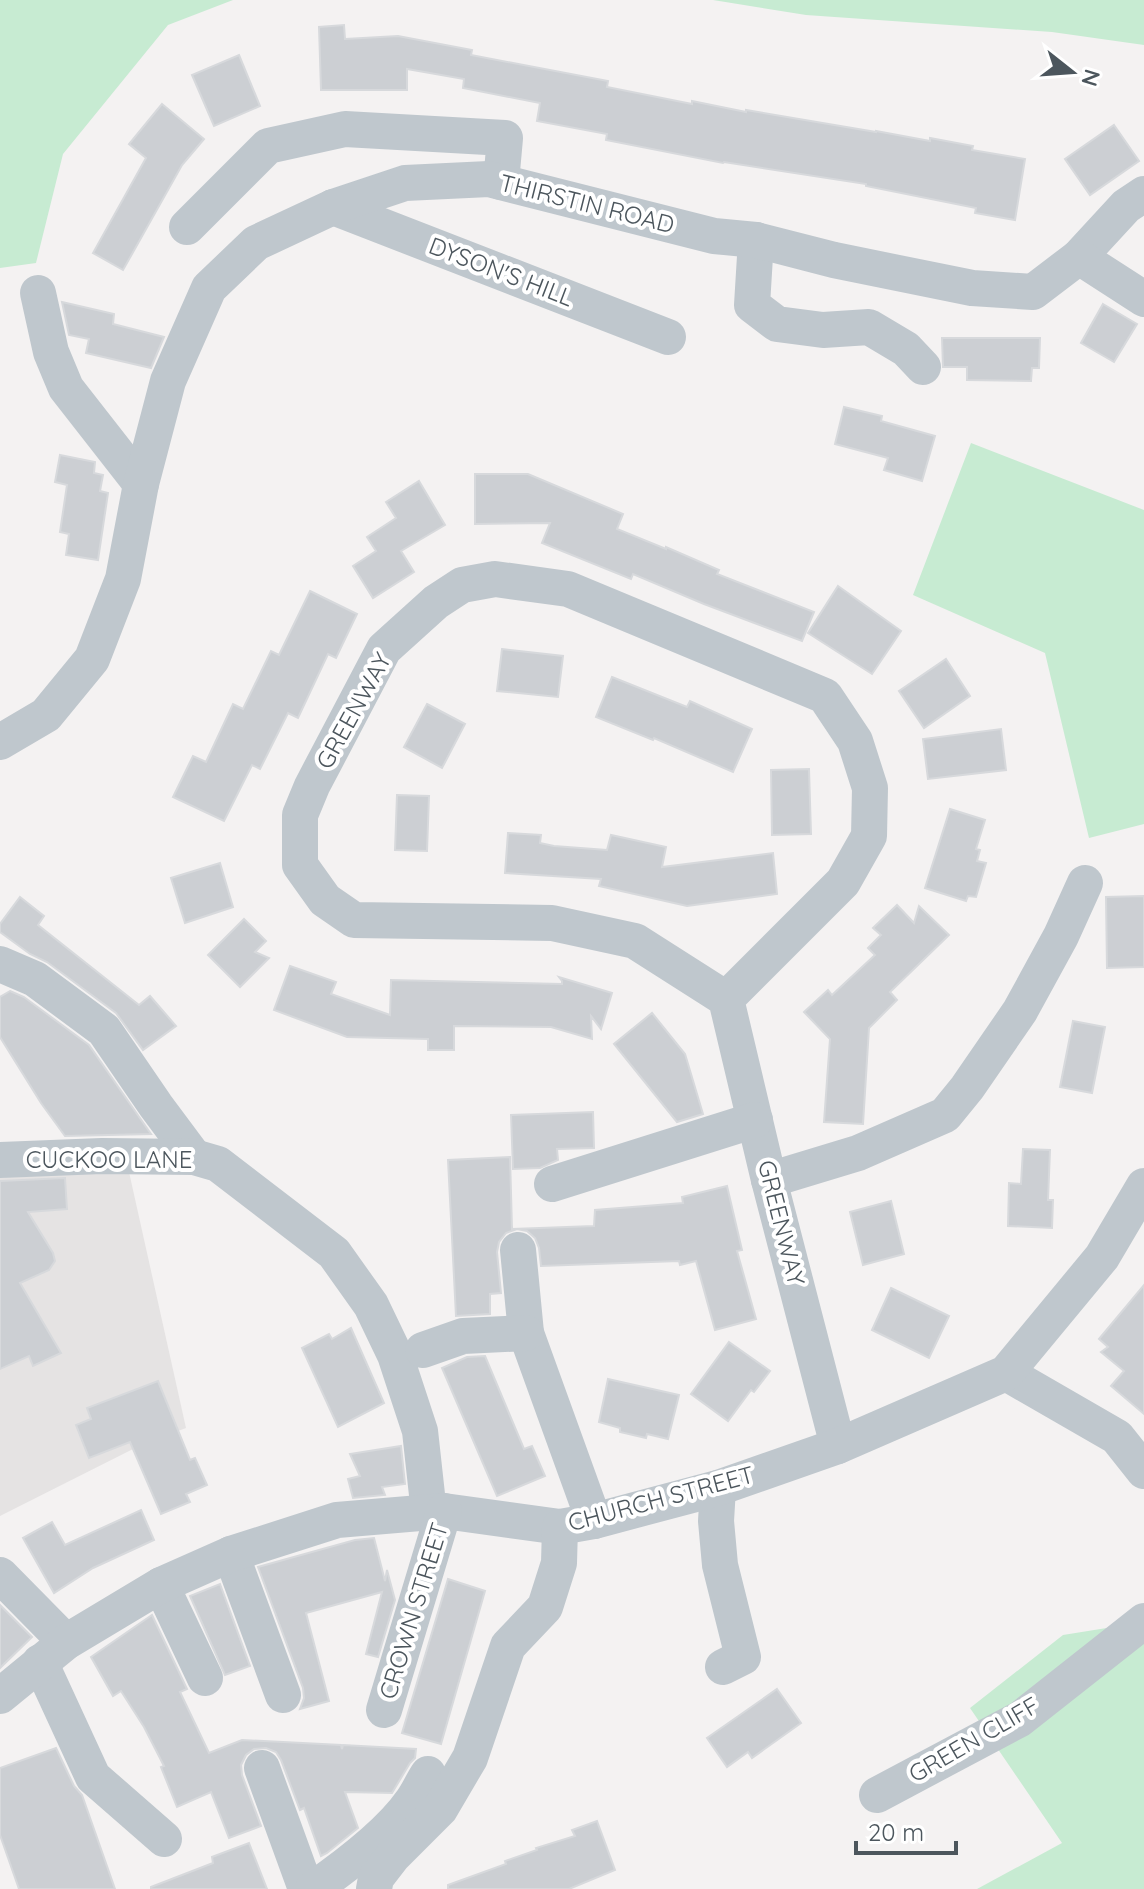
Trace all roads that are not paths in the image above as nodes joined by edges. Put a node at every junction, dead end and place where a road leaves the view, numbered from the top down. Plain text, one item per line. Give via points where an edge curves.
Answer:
1 (501, 182) junction
2 (1144, 194) edge
3 (333, 207) junction
4 (187, 227) dead end
5 (756, 240) junction
6 (1079, 257) junction
7 (1127, 278) edge
8 (38, 293) dead end
9 (1144, 299) edge
10 (668, 337) dead end
11 (923, 367) dead end
12 (141, 484) junction
13 (0, 742) edge
14 (1085, 883) dead end
15 (0, 964) edge
16 (726, 999) junction
17 (755, 1120) junction
18 (0, 1160) edge
19 (206, 1160) junction
20 (769, 1180) junction
21 (552, 1184) dead end
22 (1144, 1186) edge
23 (518, 1250) dead end
24 (526, 1333) junction
25 (423, 1350) dead end
26 (1006, 1373) junction
27 (838, 1446) junction
28 (1144, 1471) edge
29 (718, 1488) junction
30 (436, 1512) junction
31 (577, 1524) junction
32 (231, 1554) junction
33 (0, 1575) edge
34 (161, 1585) junction
35 (1144, 1621) edge
36 (53, 1652) junction
37 (723, 1667) dead end
38 (205, 1678) dead end
39 (283, 1695) dead end
40 (0, 1696) edge
41 (384, 1710) dead end
42 (262, 1768) dead end
43 (428, 1774) dead end
44 (877, 1795) dead end
45 (164, 1839) dead end
46 (306, 1889) edge
47 (313, 1889) edge
48 (374, 1889) edge

1 - 3 street, THIRSTIN ROAD via 405,183
1 - 4 street via 505,138 345,129 268,146
1 - 5 street, THIRSTIN ROAD via 714,236
2 - 6 street, THIRSTIN ROAD
3 - 10 street, DYSON'S HILL
3 - 12 street, THIRSTIN ROAD via 256,243 209,288 168,381
5 - 6 street, THIRSTIN ROAD via 972,288 1033,292
5 - 11 street via 752,305 777,324 823,330 869,327 906,349
6 - 7 street
7 - 9 street
8 - 12 street via 51,352 66,388
12 - 13 street, THIRSTIN ROAD via 123,579 92,659 46,715
14 - 20 street via 1020,1011 945,1115 858,1153
15 - 19 street via 35,979 104,1030 156,1106
16 - 16 street, GREENWAY via 635,941 552,923 354,920 325,900 300,865 300,815 384,649 436,602 462,585 495,579 568,589 825,696 855,741 870,788 869,836 843,882
16 - 17 street, GREENWAY
17 - 20 street, GREENWAY
17 - 21 street
18 - 19 street, CUCKOO LANE
19 - 30 street via 334,1253 371,1305 395,1355 420,1431
20 - 27 street, GREENWAY
22 - 26 street via 1102,1257
23 - 24 street
24 - 25 street via 463,1336
24 - 31 street
26 - 27 street
26 - 28 street via 1117,1437
27 - 29 street, CHURCH STREET
29 - 31 street, CHURCH STREET
29 - 37 street via 720,1565 743,1657
30 - 31 street, CHURCH STREET
30 - 32 street, CHURCH STREET via 337,1520
30 - 41 street, CROWN STREET
31 - 48 street via 545,1607 508,1646 470,1758 440,1809 393,1856
32 - 34 street, CHURCH STREET
32 - 39 street
33 - 36 street
34 - 36 street, CHURCH STREET
34 - 38 street
35 - 44 street, GREEN CLIFF via 1020,1719
36 - 40 street, CHURCH STREET
36 - 45 street via 93,1777
42 - 46 street
43 - 47 street via 387,1829

